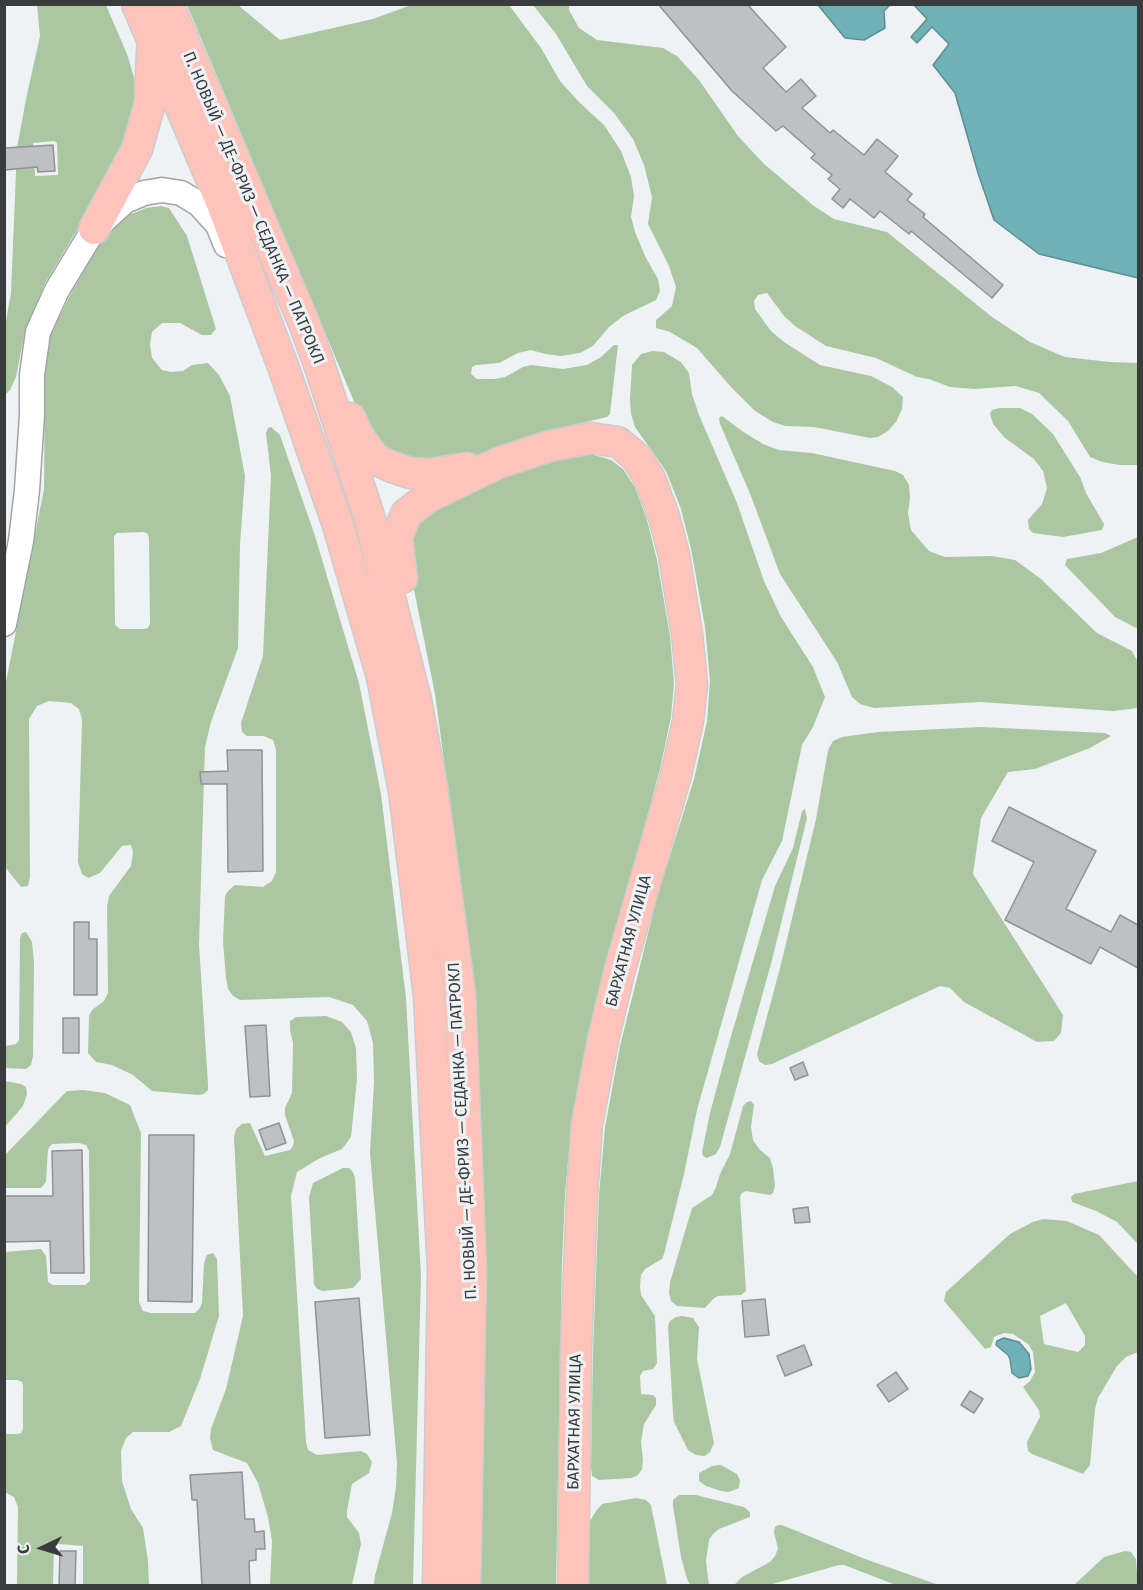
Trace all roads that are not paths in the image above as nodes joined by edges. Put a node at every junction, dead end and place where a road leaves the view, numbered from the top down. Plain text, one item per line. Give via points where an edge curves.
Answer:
1 (137, 4) edge
2 (168, 4) edge
3 (153, 40) junction
4 (94, 229) junction
5 (318, 360) junction
6 (284, 369) junction
7 (498, 463) junction
8 (4, 624) edge
9 (416, 700) junction
10 (438, 1586) edge
11 (465, 1586) edge
12 (573, 1586) edge

1 - 3 main road, П. НОВЫЙ — ДЕ-ФРИЗ — СЕДАНКА — ПАТРОКЛ
2 - 5 main road, П. НОВЫЙ — ДЕ-ФРИЗ — СЕДАНКА — ПАТРОКЛ
3 - 4 main road via 150,103 137,149
3 - 6 main road, П. НОВЫЙ — ДЕ-ФРИЗ — СЕДАНКА — ПАТРОКЛ via 222,204
4 - 6 street via 125,201 144,193 181,193 199,204 218,225 268,351
4 - 8 street via 57,290 38,332 27,490
5 - 7 main road via 333,378 358,437 377,460 410,473 431,474
5 - 9 main road, П. НОВЫЙ — ДЕ-ФРИЗ — СЕДАНКА — ПАТРОКЛ via 369,516
6 - 10 main road, П. НОВЫЙ — ДЕ-ФРИЗ — СЕДАНКА — ПАТРОКЛ via 338,525 382,677 404,791 429,996 443,1271
7 - 9 main road via 428,497 406,514 397,537 423,677
7 - 12 main road, БАРХАТНАЯ УЛИЦА via 591,438 618,442 637,458 650,479 674,555 692,684 676,775 620,969 587,1124 576,1340
9 - 11 main road, П. НОВЫЙ — ДЕ-ФРИЗ — СЕДАНКА — ПАТРОКЛ via 460,994 471,1271

